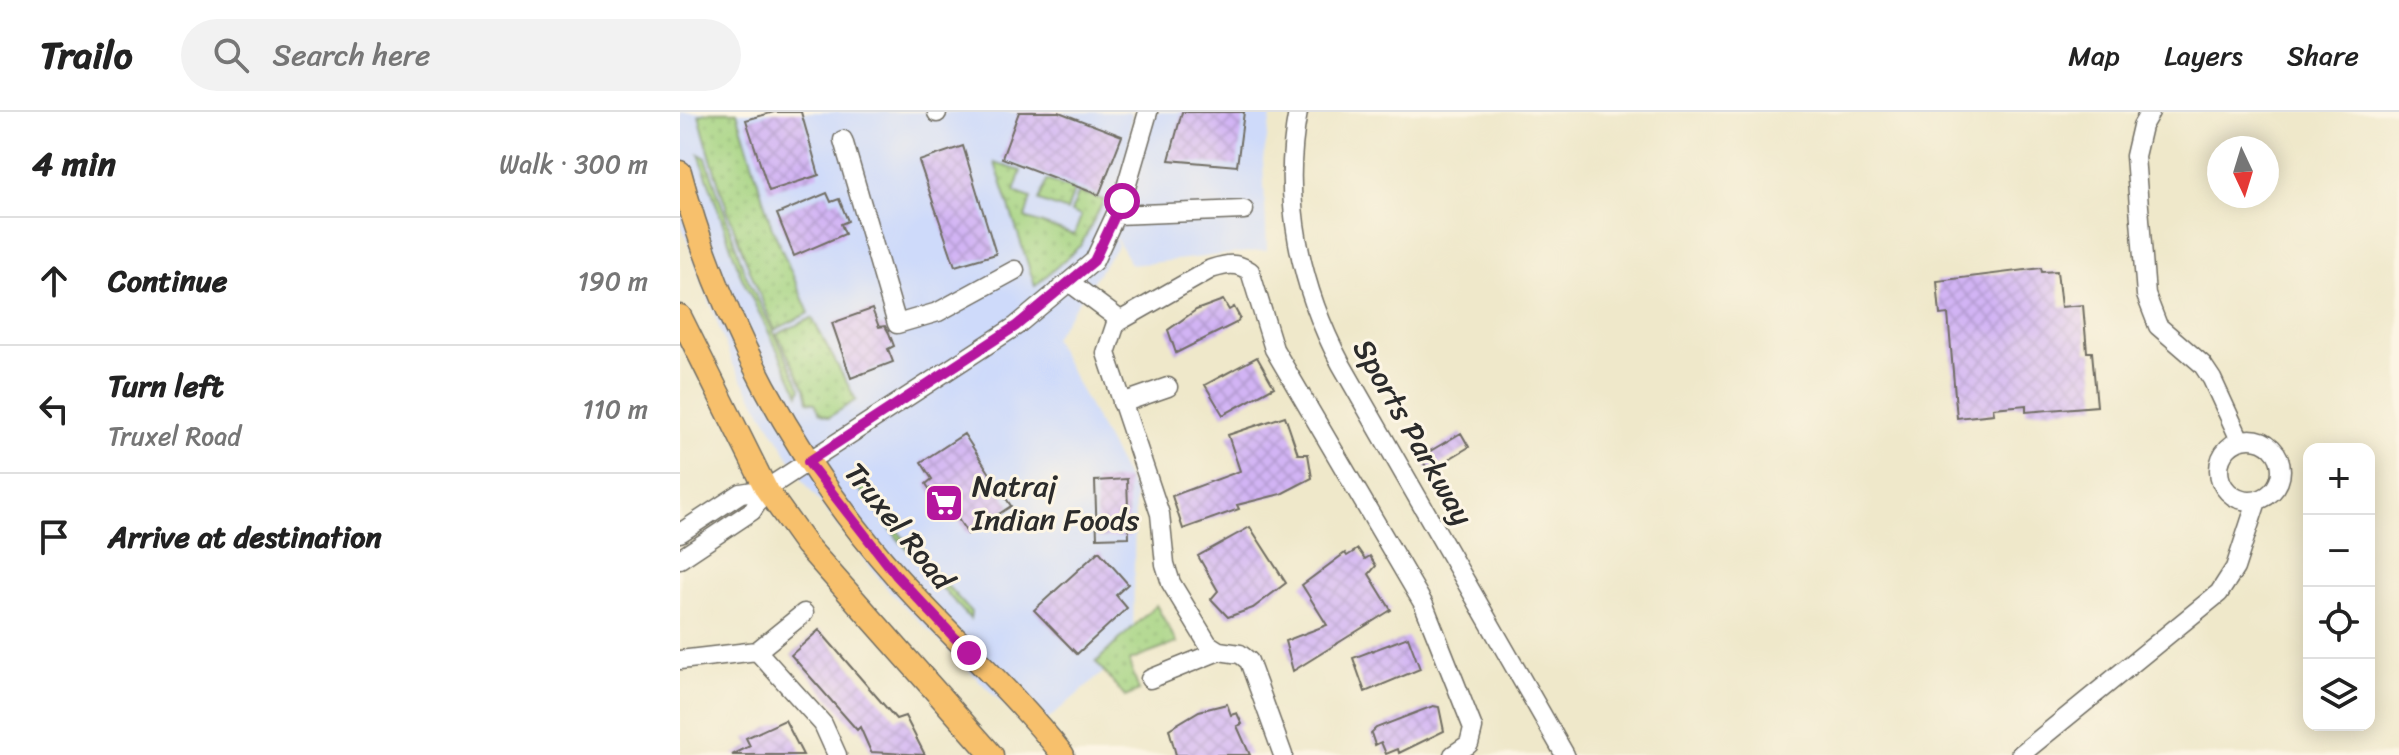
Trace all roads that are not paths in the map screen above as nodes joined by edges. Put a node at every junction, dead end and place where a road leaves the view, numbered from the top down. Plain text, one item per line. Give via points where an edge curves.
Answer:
1 (1148, 112) edge
2 (1298, 112) edge
3 (2150, 112) edge
4 (843, 140) dead end
5 (680, 172) edge
6 (1244, 210) dead end
7 (1116, 215) junction
8 (1015, 270) dead end
9 (1069, 282) junction
10 (680, 316) edge
11 (1120, 320) junction
12 (1168, 387) dead end
13 (1122, 403) junction
14 (2240, 440) junction
15 (808, 462) junction
16 (766, 489) junction
17 (2257, 501) junction
18 (680, 533) edge
19 (680, 559) edge
20 (804, 613) dead end
21 (680, 649) edge
22 (757, 651) junction
23 (1219, 651) junction
24 (707, 654) junction
25 (680, 660) edge
26 (1150, 679) dead end
27 (837, 755) edge
28 (992, 755) edge
29 (1063, 755) edge
30 (1283, 755) edge
31 (1453, 755) edge
32 (1565, 755) edge
33 (2020, 755) edge

1 - 7 lane
2 - 32 lane, Sports Parkway via 1292,202 1318,315
3 - 14 lane via 2135,156 2146,295 2158,326 2212,379
4 - 8 lane via 897,324 938,312
5 - 15 main road, Truxel Road via 695,226 739,332
6 - 7 lane
7 - 9 lane via 1094,261
9 - 11 lane
9 - 15 lane via 1016,326
10 - 16 main road
11 - 13 lane via 1106,353
11 - 31 lane via 1211,269 1238,264 1250,271 1274,349 1424,605 1473,728 1469,744
12 - 13 lane
13 - 23 lane via 1160,514 1171,583 1208,644
14 - 17 lane via 2223,454 2219,475 2230,495
14 - 17 lane via 2261,441 2277,453 2282,467 2277,486
15 - 16 lane
15 - 29 main road, Truxel Road via 896,575
16 - 18 lane via 741,493
16 - 19 lane via 752,511
16 - 28 main road via 816,557
17 - 33 lane via 2235,568 2219,593
20 - 22 lane
21 - 24 lane
22 - 24 lane
22 - 27 lane via 823,724
23 - 26 lane
23 - 30 lane via 1249,661
24 - 25 lane via 701,660

